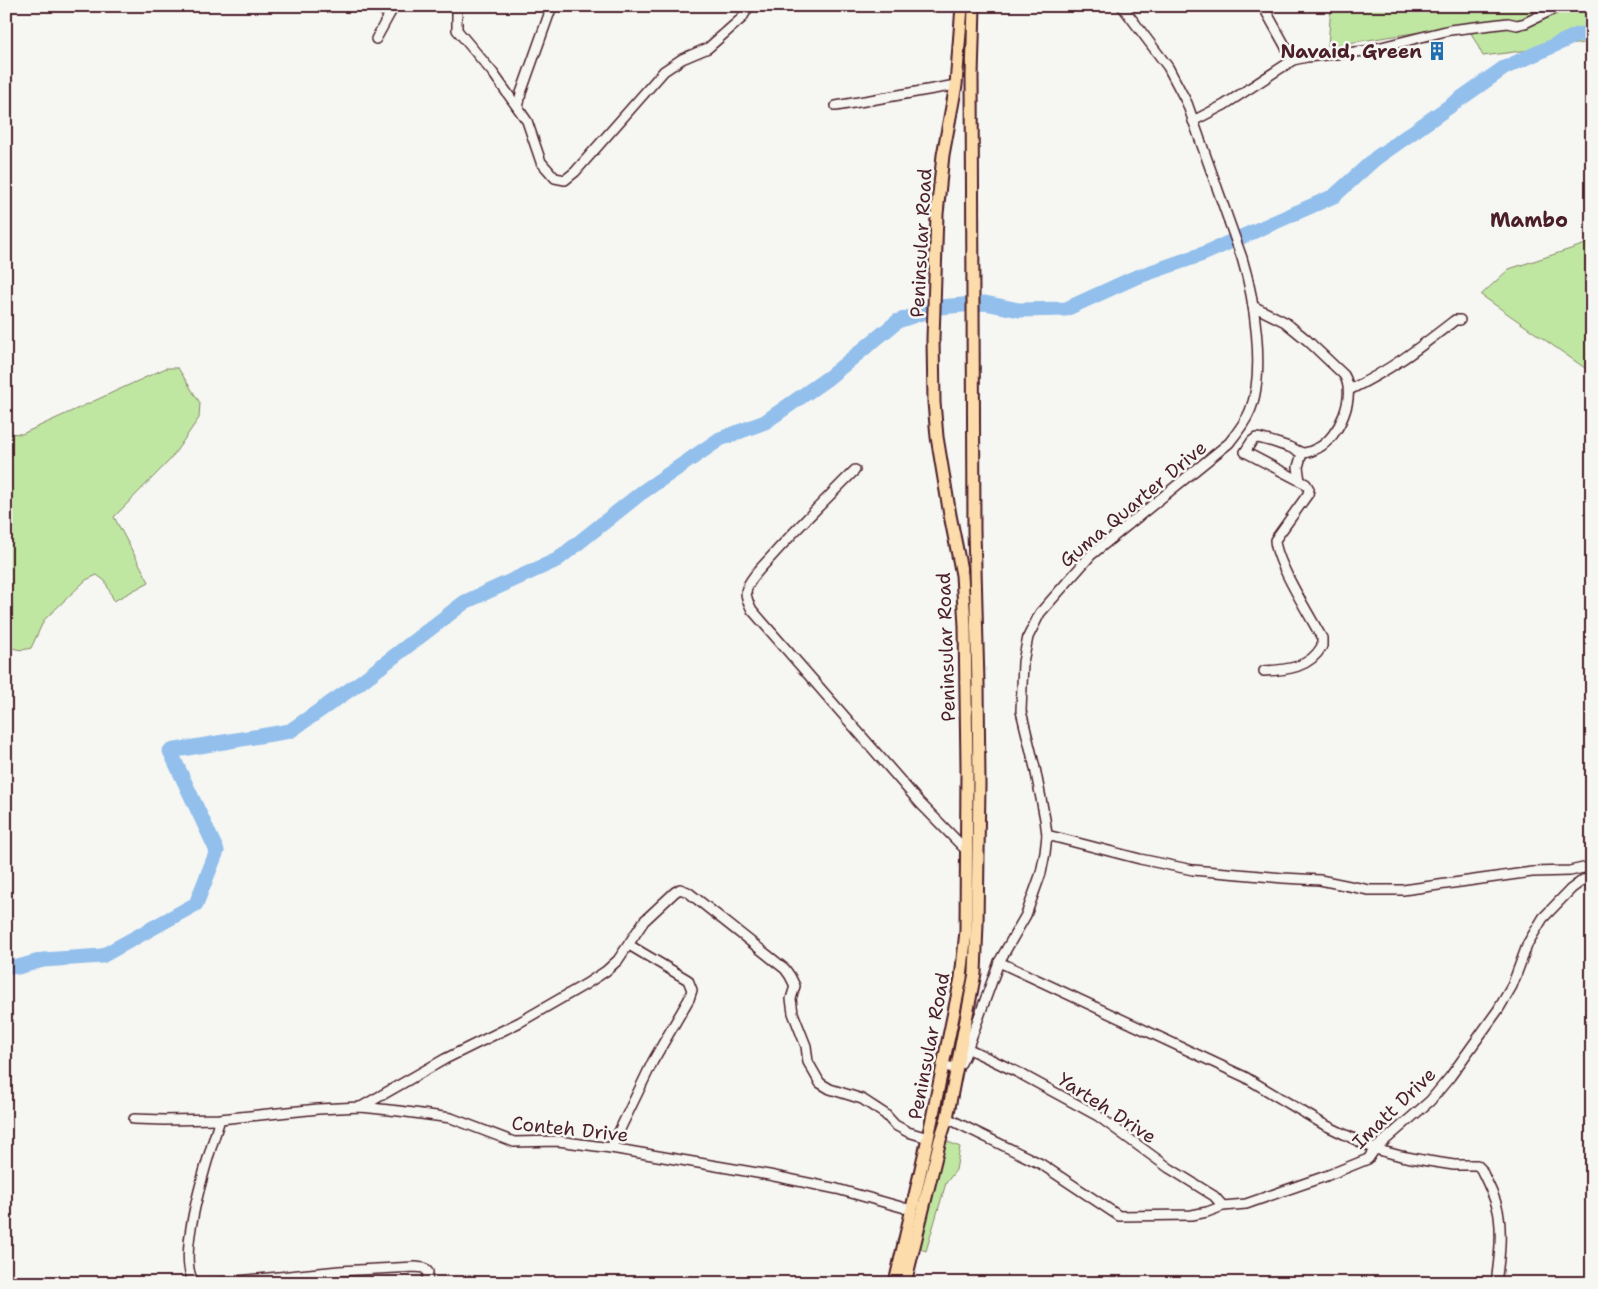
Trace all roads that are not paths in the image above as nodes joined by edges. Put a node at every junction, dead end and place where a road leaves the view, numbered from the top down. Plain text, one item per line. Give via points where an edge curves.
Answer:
1 (374, 6) edge
2 (454, 6) edge
3 (552, 6) edge
4 (748, 6) edge
5 (962, 6) edge
6 (974, 6) edge
7 (1122, 6) edge
8 (1263, 6) edge
9 (1560, 6) edge
10 (392, 10) edge
11 (376, 39) dead end
12 (1293, 60) junction
13 (956, 85) junction
14 (836, 106) dead end
15 (518, 108) junction
16 (1193, 122) junction
17 (1253, 306) junction
18 (1460, 320) dead end
19 (1349, 390) junction
20 (1302, 452) junction
21 (855, 470) dead end
22 (1300, 481) junction
23 (1264, 671) dead end
24 (1046, 835) junction
25 (966, 850) junction
26 (1592, 866) edge
27 (1592, 878) edge
28 (629, 944) junction
29 (999, 962) junction
30 (967, 1048) junction
31 (943, 1066) junction
32 (956, 1068) junction
33 (361, 1107) junction
34 (947, 1118) junction
35 (134, 1119) dead end
36 (220, 1119) junction
37 (928, 1138) junction
38 (611, 1148) junction
39 (1375, 1149) junction
40 (1223, 1206) junction
41 (912, 1210) junction
42 (196, 1283) edge
43 (217, 1283) edge
44 (427, 1283) edge
45 (895, 1283) edge
46 (905, 1283) edge
47 (1496, 1283) edge

1 - 10 street
2 - 15 street via 457,30
3 - 15 street
4 - 15 street via 742,18 708,48 664,71 565,180 555,178 541,162
5 - 13 main road, Peninsular Road
6 - 32 main road, Peninsular Road via 977,924 975,973
7 - 16 street via 1168,67
8 - 12 street
9 - 12 street via 1517,25 1508,23 1450,30 1365,51
10 - 11 street
12 - 16 street
13 - 14 street
13 - 25 main road, Peninsular Road via 943,155 937,214 933,339 937,437 962,575
16 - 17 street, Guma Quarter Drive via 1242,258
17 - 19 street via 1285,322 1307,340 1344,375
17 - 24 street, Guma Quarter Drive via 1256,380 1250,410 1237,433 1229,443 1091,555 1040,612 1028,637 1023,662 1021,711
18 - 19 street via 1455,320 1386,371
19 - 20 street via 1341,422 1332,437 1310,452
20 - 22 street via 1298,467
20 - 22 street via 1258,438 1252,440 1245,452
21 - 25 street via 801,523 758,572 747,587 748,598 752,610 920,803
22 - 23 street via 1306,484 1308,494 1275,540 1275,547 1322,638 1322,646 1312,659 1302,665 1288,670
24 - 26 street via 1193,870 1320,880 1369,890 1403,890
24 - 29 street, Guma Quarter Drive via 1041,873 1026,915
25 - 31 main road, Peninsular Road via 966,931 961,978
27 - 39 street, Imatt Drive via 1571,888 1543,918 1498,1010 1450,1077 1430,1101
28 - 33 street via 618,960 586,984
28 - 37 street via 644,921 675,892 680,889 688,892 790,976 794,986 791,999 793,1013 806,1046 808,1062 820,1083 862,1099 896,1125
28 - 38 street via 688,980 692,990
29 - 30 street, Guma Quarter Drive
29 - 39 street via 1245,1077 1322,1124
30 - 32 street, Guma Quarter Drive
30 - 40 street, Yarteh Drive via 1092,1112 1214,1196
31 - 32 street
31 - 37 main road, Peninsular Road
32 - 34 main road, Peninsular Road
33 - 36 street, Conteh Drive
33 - 38 street, Conteh Drive via 451,1118 514,1142 558,1142
34 - 40 street, Imatt Drive via 1041,1164 1119,1216 1192,1216
34 - 46 main road, Peninsular Road
35 - 36 street, Conteh Drive
36 - 42 street via 190,1226 191,1274
37 - 41 main road, Peninsular Road
38 - 41 street, Conteh Drive via 837,1189
39 - 40 street, Imatt Drive via 1368,1159 1326,1176 1246,1204
39 - 47 street via 1428,1161 1477,1165 1481,1169 1499,1216 1500,1255
41 - 45 main road, Peninsular Road
43 - 44 street via 415,1267 428,1272

